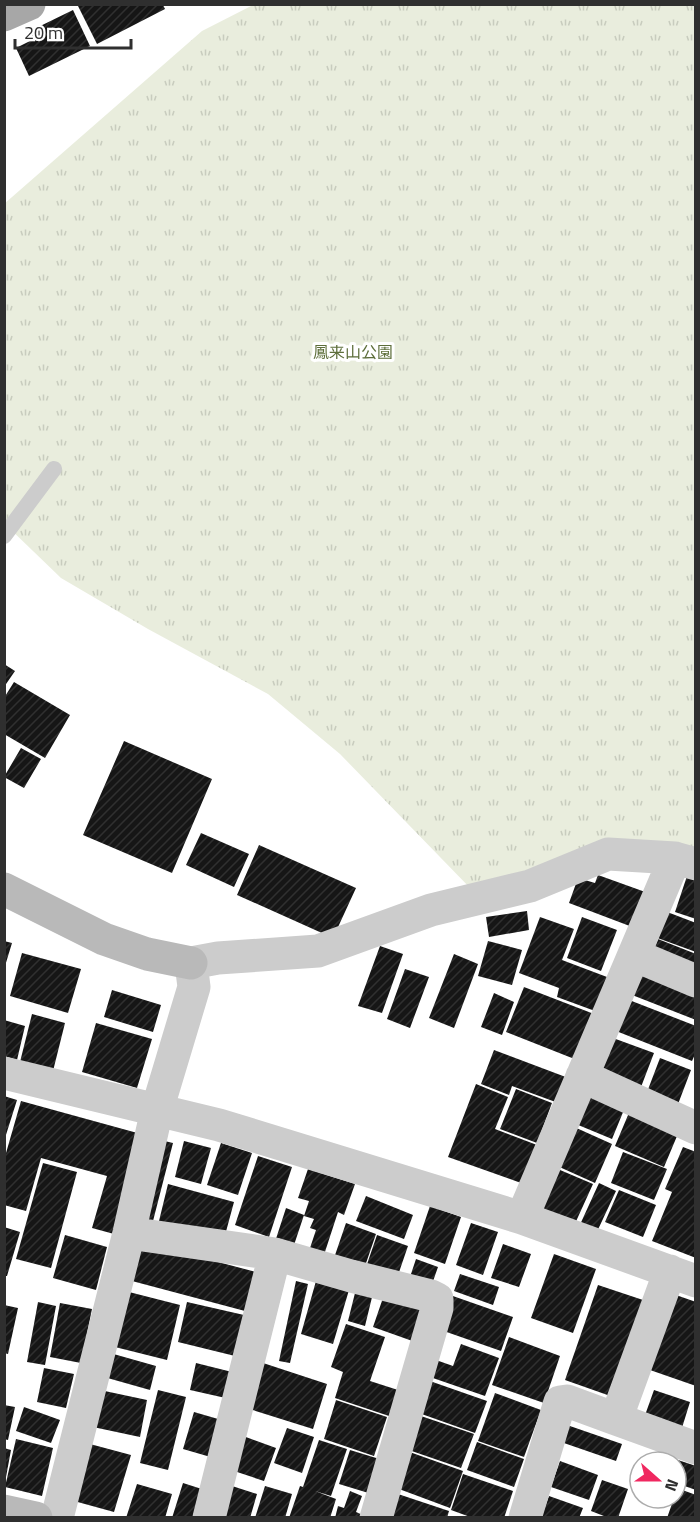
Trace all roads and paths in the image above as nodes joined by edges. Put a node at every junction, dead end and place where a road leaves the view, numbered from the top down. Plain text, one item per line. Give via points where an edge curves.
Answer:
1 (29, 4) edge
2 (4, 15) edge
3 (54, 469) dead end
4 (4, 536) edge
5 (686, 861) edge
6 (4, 889) edge
7 (634, 955) junction
8 (191, 963) junction
9 (696, 981) edge
10 (4, 1073) edge
11 (582, 1076) junction
12 (157, 1110) junction
13 (696, 1128) edge
14 (522, 1218) junction
15 (129, 1233) junction
16 (275, 1254) junction
17 (683, 1276) edge
18 (616, 1419) junction
19 (696, 1448) edge
20 (4, 1511) edge
21 (36, 1518) edge
22 (57, 1518) edge
23 (209, 1518) edge
24 (376, 1518) edge
25 (525, 1518) edge

1 - 2 main road
3 - 4 lane
5 - 7 street
5 - 8 street via 609,854 530,885 431,910 318,951
6 - 8 street via 104,939 147,954
7 - 9 street
7 - 11 street
8 - 12 street via 194,987
10 - 12 street
11 - 13 street
11 - 14 street
12 - 14 street via 219,1125
12 - 15 street
14 - 17 street
15 - 16 street
15 - 22 street
16 - 23 street
16 - 24 street via 436,1299 437,1308
17 - 18 street
18 - 19 street
18 - 25 street via 560,1402
20 - 21 street

